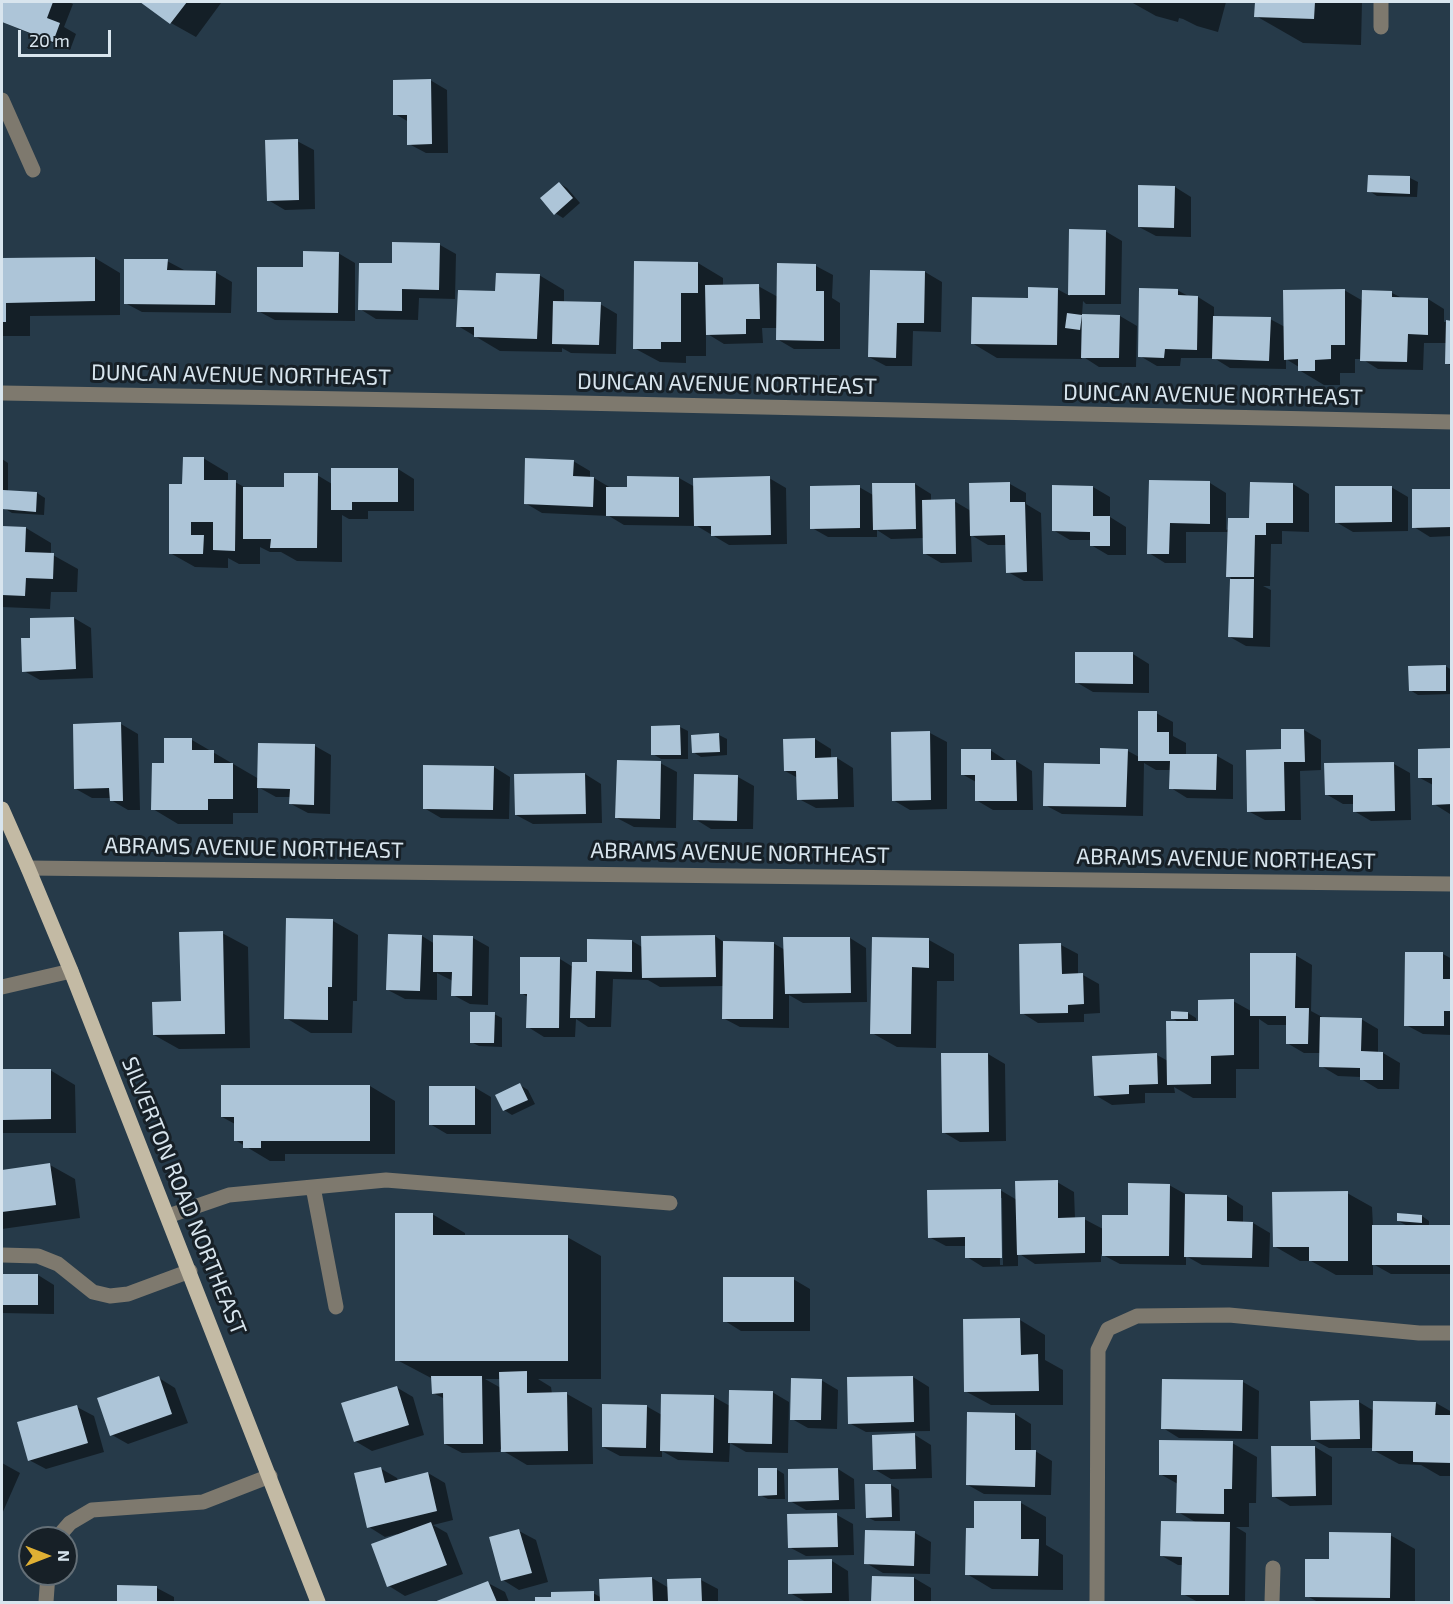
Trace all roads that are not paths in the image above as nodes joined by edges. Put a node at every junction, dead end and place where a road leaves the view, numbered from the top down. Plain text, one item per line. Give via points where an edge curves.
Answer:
1 (1381, 2) edge
2 (1381, 27) dead end
3 (2, 100) edge
4 (33, 170) dead end
5 (2, 393) edge
6 (1452, 422) edge
7 (2, 809) edge
8 (28, 868) junction
9 (1452, 884) edge
10 (71, 971) junction
11 (2, 987) edge
12 (313, 1187) junction
13 (670, 1203) dead end
14 (168, 1216) junction
15 (2, 1255) edge
16 (190, 1271) junction
17 (336, 1307) dead end
18 (1452, 1333) edge
19 (270, 1476) junction
20 (67, 1526) edge
21 (1273, 1568) dead end
22 (47, 1586) edge
23 (46, 1602) edge
24 (318, 1602) edge
25 (1097, 1602) edge
26 (1272, 1602) edge

1 - 2 street
3 - 4 street
5 - 6 street, DUNCAN AVENUE NORTHEAST
7 - 8 main road, SILVERTON ROAD NORTHEAST
8 - 9 street, ABRAMS AVENUE NORTHEAST
8 - 10 main road, SILVERTON ROAD NORTHEAST
10 - 11 street
10 - 14 main road, SILVERTON ROAD NORTHEAST
12 - 13 street via 386,1180
12 - 14 street via 229,1196
12 - 17 street
14 - 16 main road, SILVERTON ROAD NORTHEAST
15 - 16 street via 38,1256 58,1264 93,1292 110,1296 128,1294
16 - 19 main road, SILVERTON ROAD NORTHEAST
18 - 25 street via 1229,1315 1137,1316 1108,1329 1098,1350
19 - 20 street via 203,1502 92,1510
19 - 24 main road, SILVERTON ROAD NORTHEAST
21 - 26 street
22 - 23 street

